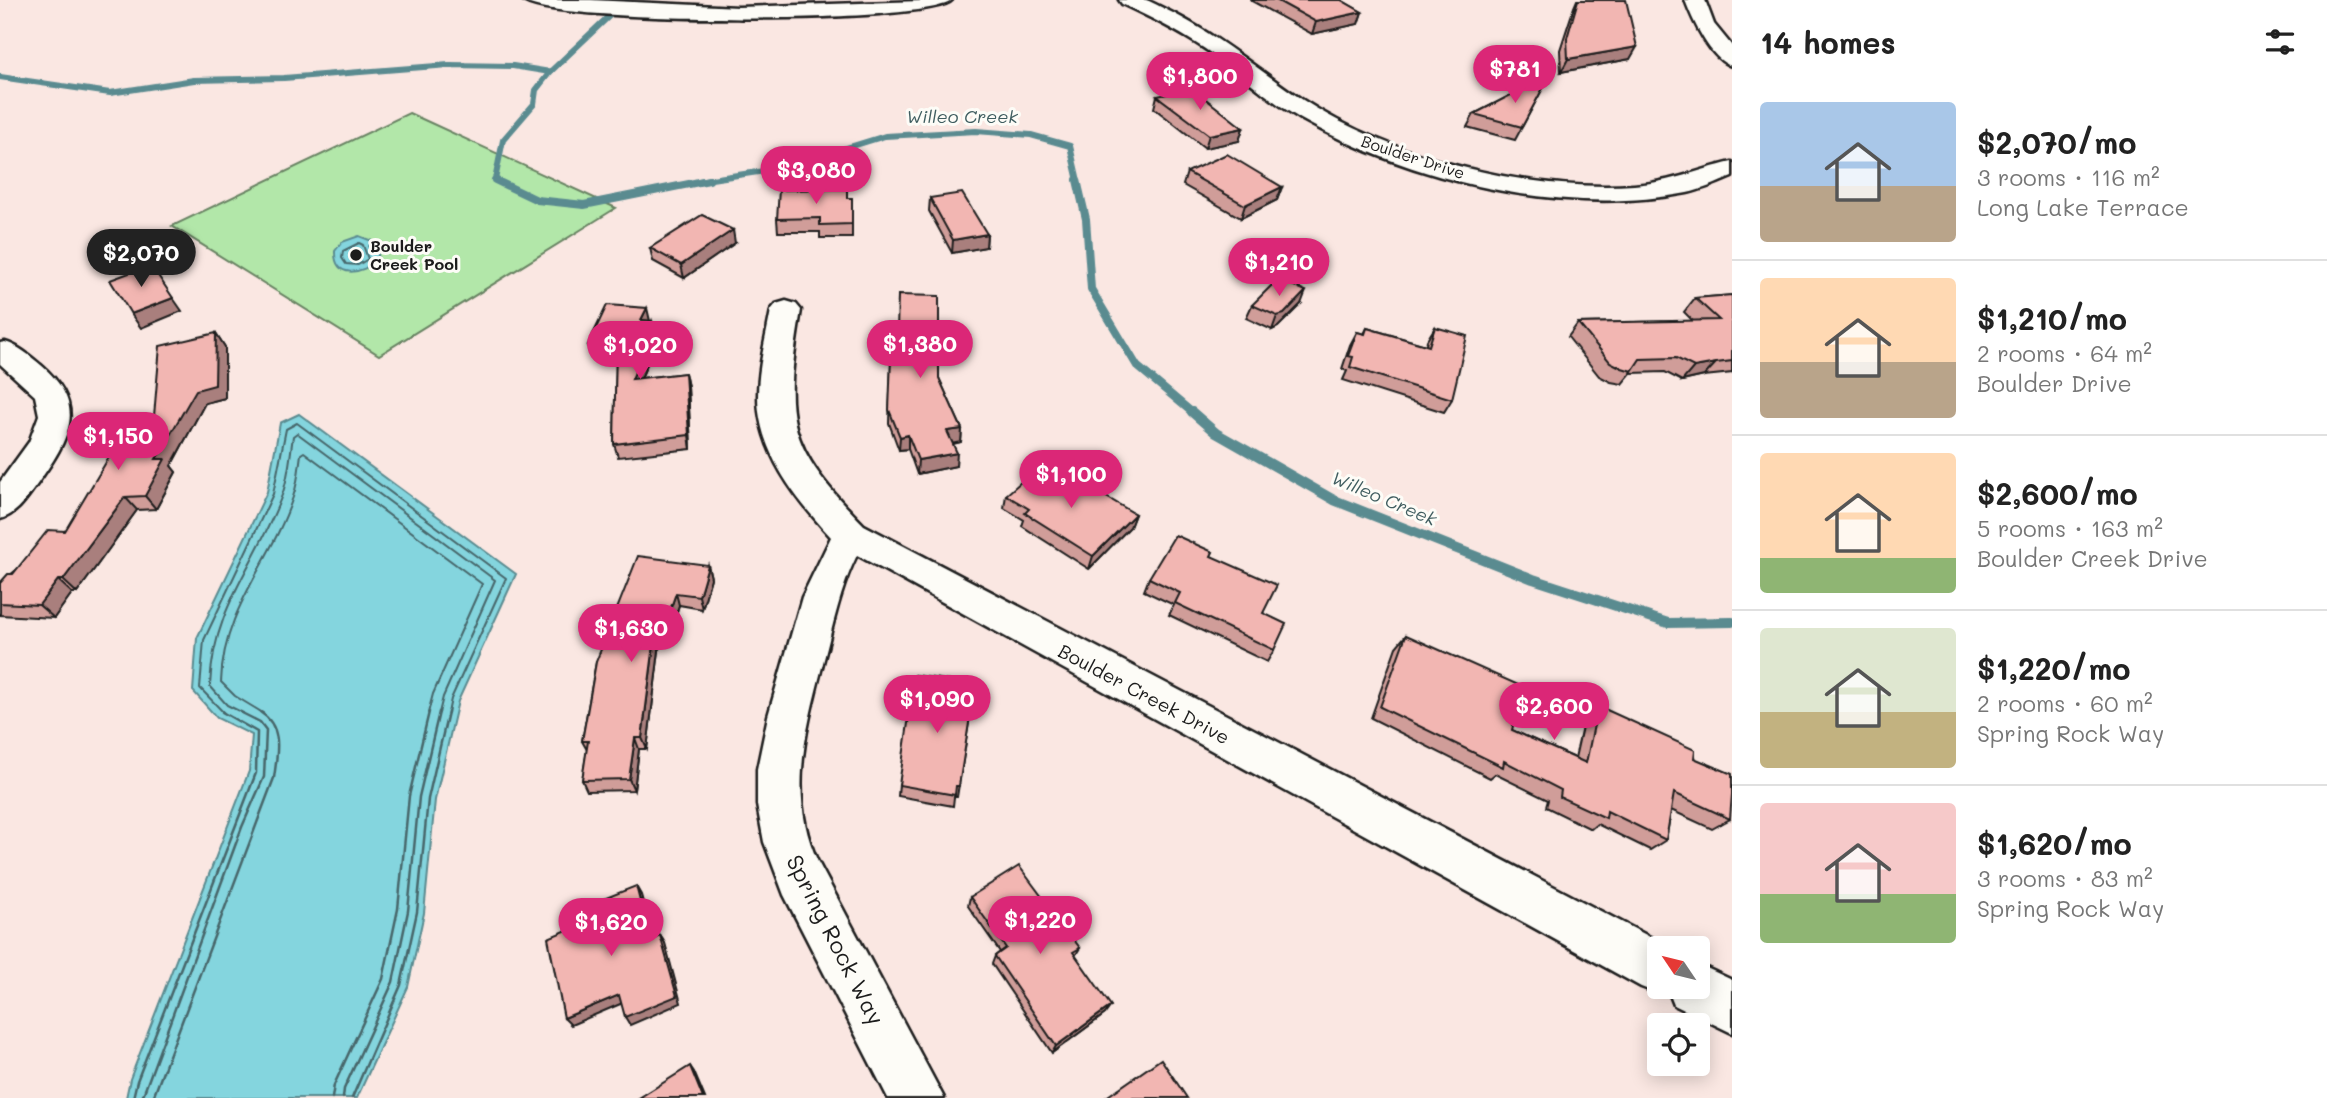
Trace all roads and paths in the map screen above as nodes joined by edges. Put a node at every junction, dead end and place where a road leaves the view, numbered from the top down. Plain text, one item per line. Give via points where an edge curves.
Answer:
1 (533, 0) edge
2 (942, 0) edge
3 (1129, 0) edge
4 (1695, 0) edge
5 (1732, 60) edge
6 (1732, 169) edge
7 (786, 310) dead end
8 (5, 352) dead end
9 (0, 506) edge
10 (851, 535) junction
11 (1647, 963) edge
12 (1710, 996) edge
13 (1732, 1007) edge
14 (917, 1098) edge

1 - 2 street via 714,14 803,13
3 - 6 street, Boulder Drive via 1181,26 1308,113 1357,140 1422,163 1533,187 1590,192 1660,190 1714,178
4 - 5 street via 1704,25
7 - 10 street, Boulder Creek Drive via 776,369 776,420 808,488
8 - 9 street via 55,404 47,442
10 - 11 street, Boulder Creek Drive
10 - 14 street, Spring Rock Way via 825,584 788,717 779,757 779,806 788,846 814,904
12 - 13 street

